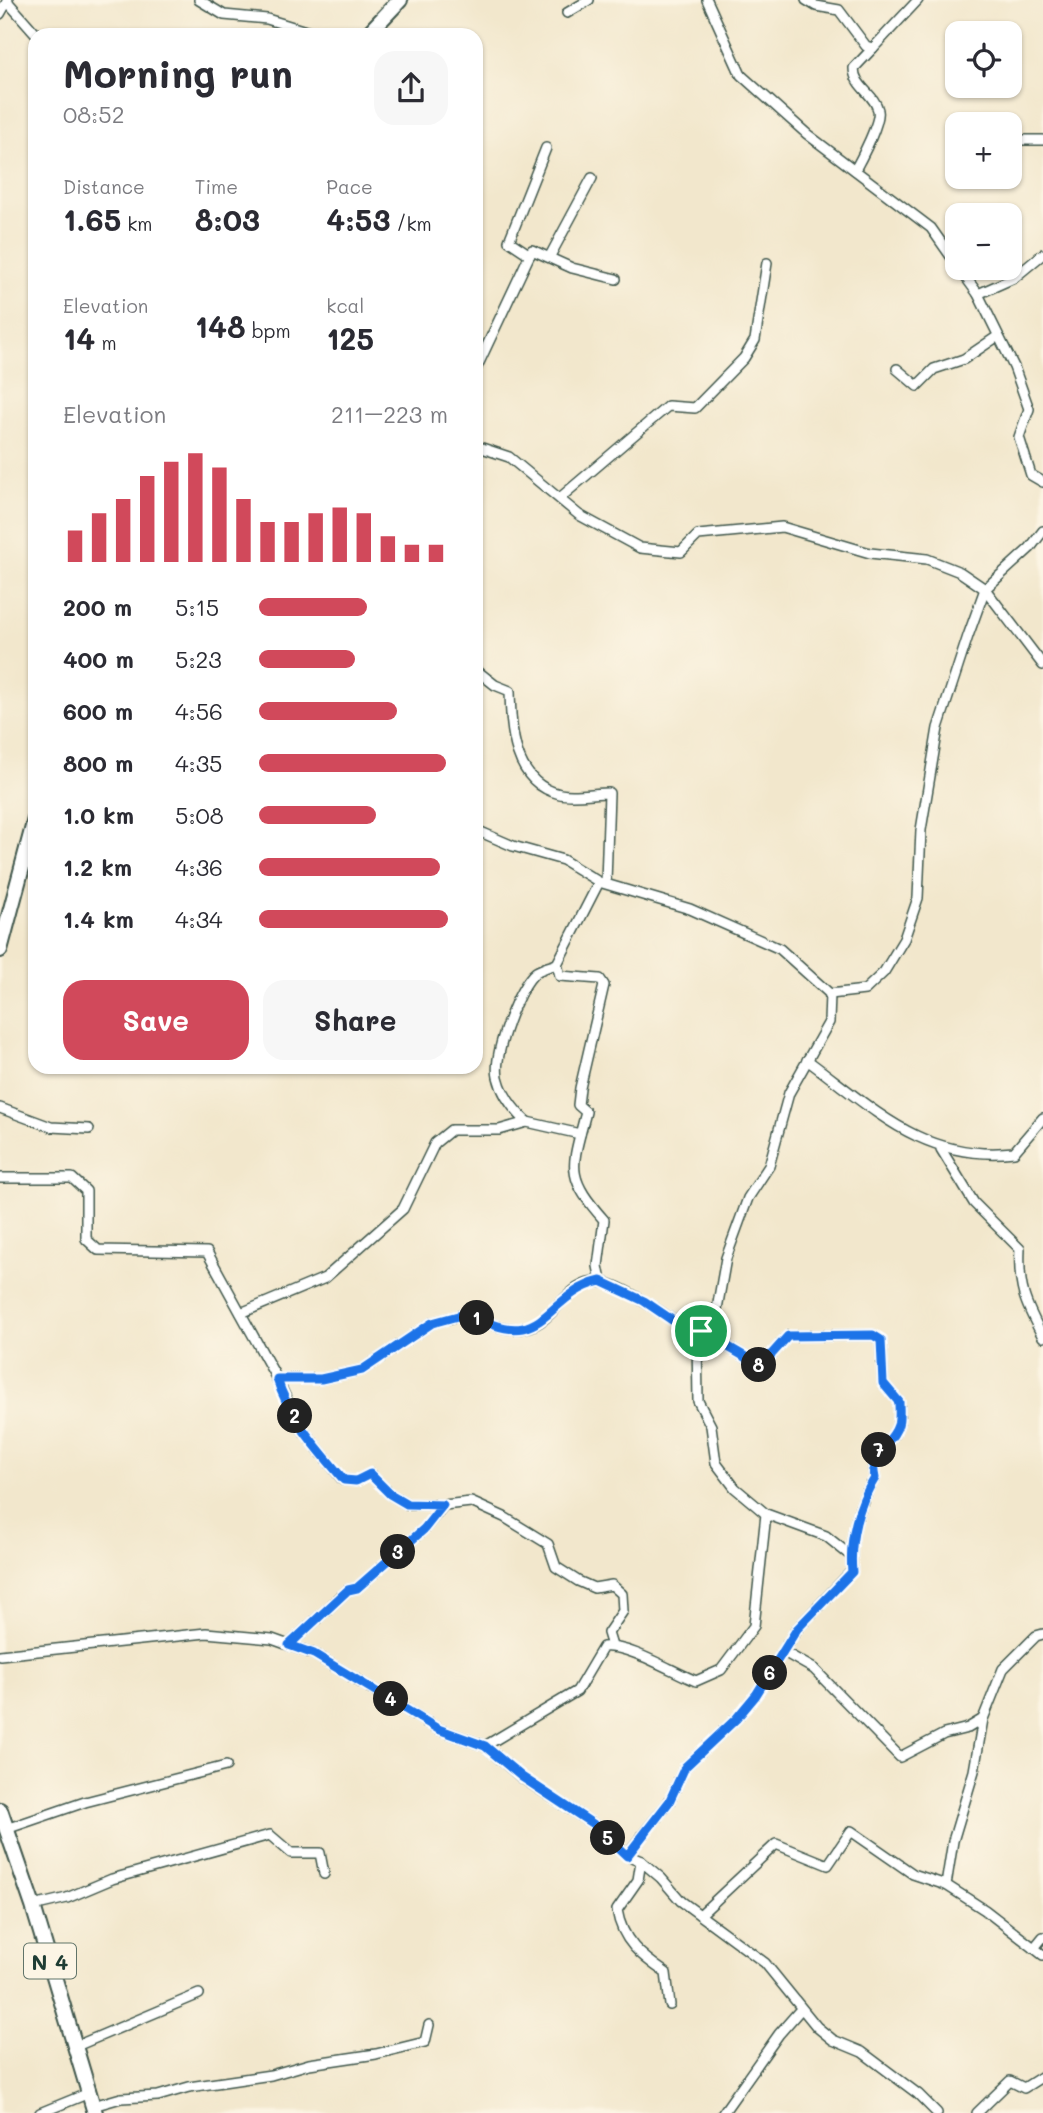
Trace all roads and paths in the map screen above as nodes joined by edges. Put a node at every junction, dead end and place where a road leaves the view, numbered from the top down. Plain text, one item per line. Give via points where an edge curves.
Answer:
1 (199, 0) edge
2 (400, 0) edge
3 (589, 0) edge
4 (707, 0) edge
5 (806, 0) edge
6 (918, 0) edge
7 (8, 1) edge
8 (567, 13) dead end
9 (0, 14) edge
10 (31, 28) edge
11 (296, 28) edge
12 (374, 28) edge
13 (873, 48) junction
14 (1022, 140) edge
15 (1043, 140) edge
16 (546, 148) dead end
17 (855, 170) junction
18 (592, 178) dead end
19 (945, 248) edge
20 (1043, 254) edge
21 (530, 255) junction
22 (551, 256) junction
23 (767, 263) dead end
24 (616, 279) dead end
25 (968, 280) edge
26 (978, 295) junction
27 (998, 336) junction
28 (483, 354) edge
29 (897, 369) dead end
30 (483, 448) edge
31 (1043, 482) edge
32 (561, 497) junction
33 (1043, 531) edge
34 (985, 589) junction
35 (1043, 665) edge
36 (483, 676) edge
37 (483, 833) edge
38 (28, 845) edge
39 (602, 882) junction
40 (0, 950) edge
41 (557, 964) junction
42 (830, 994) junction
43 (807, 1060) junction
44 (0, 1108) edge
45 (1043, 1118) edge
46 (527, 1122) junction
47 (89, 1129) dead end
48 (580, 1134) junction
49 (941, 1149) junction
50 (0, 1178) edge
51 (601, 1281) junction
52 (241, 1313) junction
53 (699, 1334) junction
54 (1043, 1338) edge
55 (277, 1379) junction
56 (443, 1505) junction
57 (766, 1514) junction
58 (851, 1556) junction
59 (1043, 1634) edge
60 (289, 1645) junction
61 (612, 1646) junction
62 (784, 1652) junction
63 (0, 1655) edge
64 (983, 1719) junction
65 (485, 1746) junction
66 (226, 1766) dead end
67 (0, 1810) edge
68 (6, 1829) junction
69 (627, 1856) junction
70 (641, 1861) junction
71 (324, 1874) dead end
72 (946, 1885) junction
73 (33, 1906) junction
74 (701, 1915) junction
75 (1043, 1937) edge
76 (1034, 1948) junction
77 (1043, 1955) edge
78 (199, 1994) dead end
79 (670, 2005) dead end
80 (801, 2009) junction
81 (429, 2025) dead end
82 (74, 2047) junction
83 (1043, 2076) edge
84 (92, 2104) edge
85 (40, 2113) edge
86 (723, 2113) edge
87 (937, 2113) edge
88 (977, 2113) edge

1 - 11 street via 224,15 267,19
2 - 12 main road
3 - 8 street
4 - 17 street via 741,75
5 - 13 street via 839,10 866,46
6 - 13 street
7 - 9 street
7 - 10 street
13 - 17 street via 854,68 854,78 878,108 878,123
14 - 15 street
16 - 21 street via 509,241
17 - 19 street via 931,228
18 - 22 street
20 - 26 street via 1014,278
21 - 22 street via 533,250
21 - 28 street
22 - 24 street via 572,268
23 - 32 street via 755,340 744,358 695,408 668,406
25 - 26 street
26 - 27 street
27 - 29 street via 964,359 934,369 917,386
27 - 31 street via 1029,409 1019,437 1026,460 1031,475
30 - 32 street via 509,457
32 - 34 street via 579,515 640,548 681,552 698,536 782,527 859,551 927,559 960,572
33 - 34 street
34 - 35 street
34 - 42 street via 937,728 921,830 918,898 904,939 884,972 865,990
36 - 39 street via 510,691 511,726 526,772 560,794 609,793
37 - 39 street via 564,860
38 - 40 main road
39 - 41 street
39 - 42 street via 690,909 780,949
41 - 46 street via 536,972 517,1002 498,1056 498,1077 512,1107
41 - 48 street via 560,976 600,979 604,985 580,1088 578,1105 586,1112
42 - 43 street via 830,1021
43 - 49 street via 897,1127
43 - 53 street via 789,1093 769,1166 748,1198 726,1258 717,1310
44 - 47 street via 51,1127
45 - 49 street via 1014,1152 985,1156
46 - 48 street
46 - 52 street via 499,1130 451,1130 435,1143 403,1209 325,1278
48 - 51 street via 573,1154 580,1193 604,1220 598,1266
49 - 54 street via 974,1203 1020,1249 1018,1280
50 - 52 street via 72,1178 86,1192 86,1239 98,1250 207,1252
51 - 53 street
51 - 55 street via 582,1285 543,1321 520,1329 492,1326 469,1313 432,1323 362,1370 321,1379
52 - 55 street
53 - 57 street via 698,1401 711,1426 716,1463 734,1488
53 - 58 street via 761,1366 788,1336 873,1335 881,1340 883,1383 899,1402 898,1425 872,1464 875,1478 866,1492
55 - 56 street via 299,1425 344,1480 356,1481 370,1474 407,1504
56 - 60 street via 424,1529
56 - 61 street via 471,1502 504,1517 548,1544 556,1567 578,1581 594,1588 612,1585 622,1594 623,1611 608,1633
57 - 58 street via 826,1536
57 - 61 street via 754,1626 721,1670 696,1681
58 - 62 street via 852,1572 797,1629
59 - 64 street via 1003,1669
60 - 63 street via 272,1639 206,1633
60 - 65 street via 314,1654 438,1729
61 - 65 street via 603,1647 577,1691
62 - 64 street via 814,1669 900,1757
62 - 69 street via 736,1719 685,1767 669,1802
64 - 72 street
65 - 69 street via 593,1824
66 - 68 street via 85,1802
67 - 68 main road, N 4
68 - 73 main road, N 4
69 - 70 street
70 - 74 street
70 - 79 street via 638,1880 617,1910 620,1930 666,1973
71 - 73 street via 320,1853 290,1853 270,1835
72 - 74 street via 913,1874 851,1831 828,1865 776,1844
72 - 76 street
73 - 82 main road, N 4
74 - 80 street via 765,1963
75 - 76 street
76 - 77 street
78 - 82 street
80 - 86 street
80 - 87 street via 833,2040 862,2052
81 - 84 street via 425,2042 376,2054 158,2096
82 - 84 main road, N 4
83 - 88 street via 1024,2088 1010,2081
84 - 85 street

